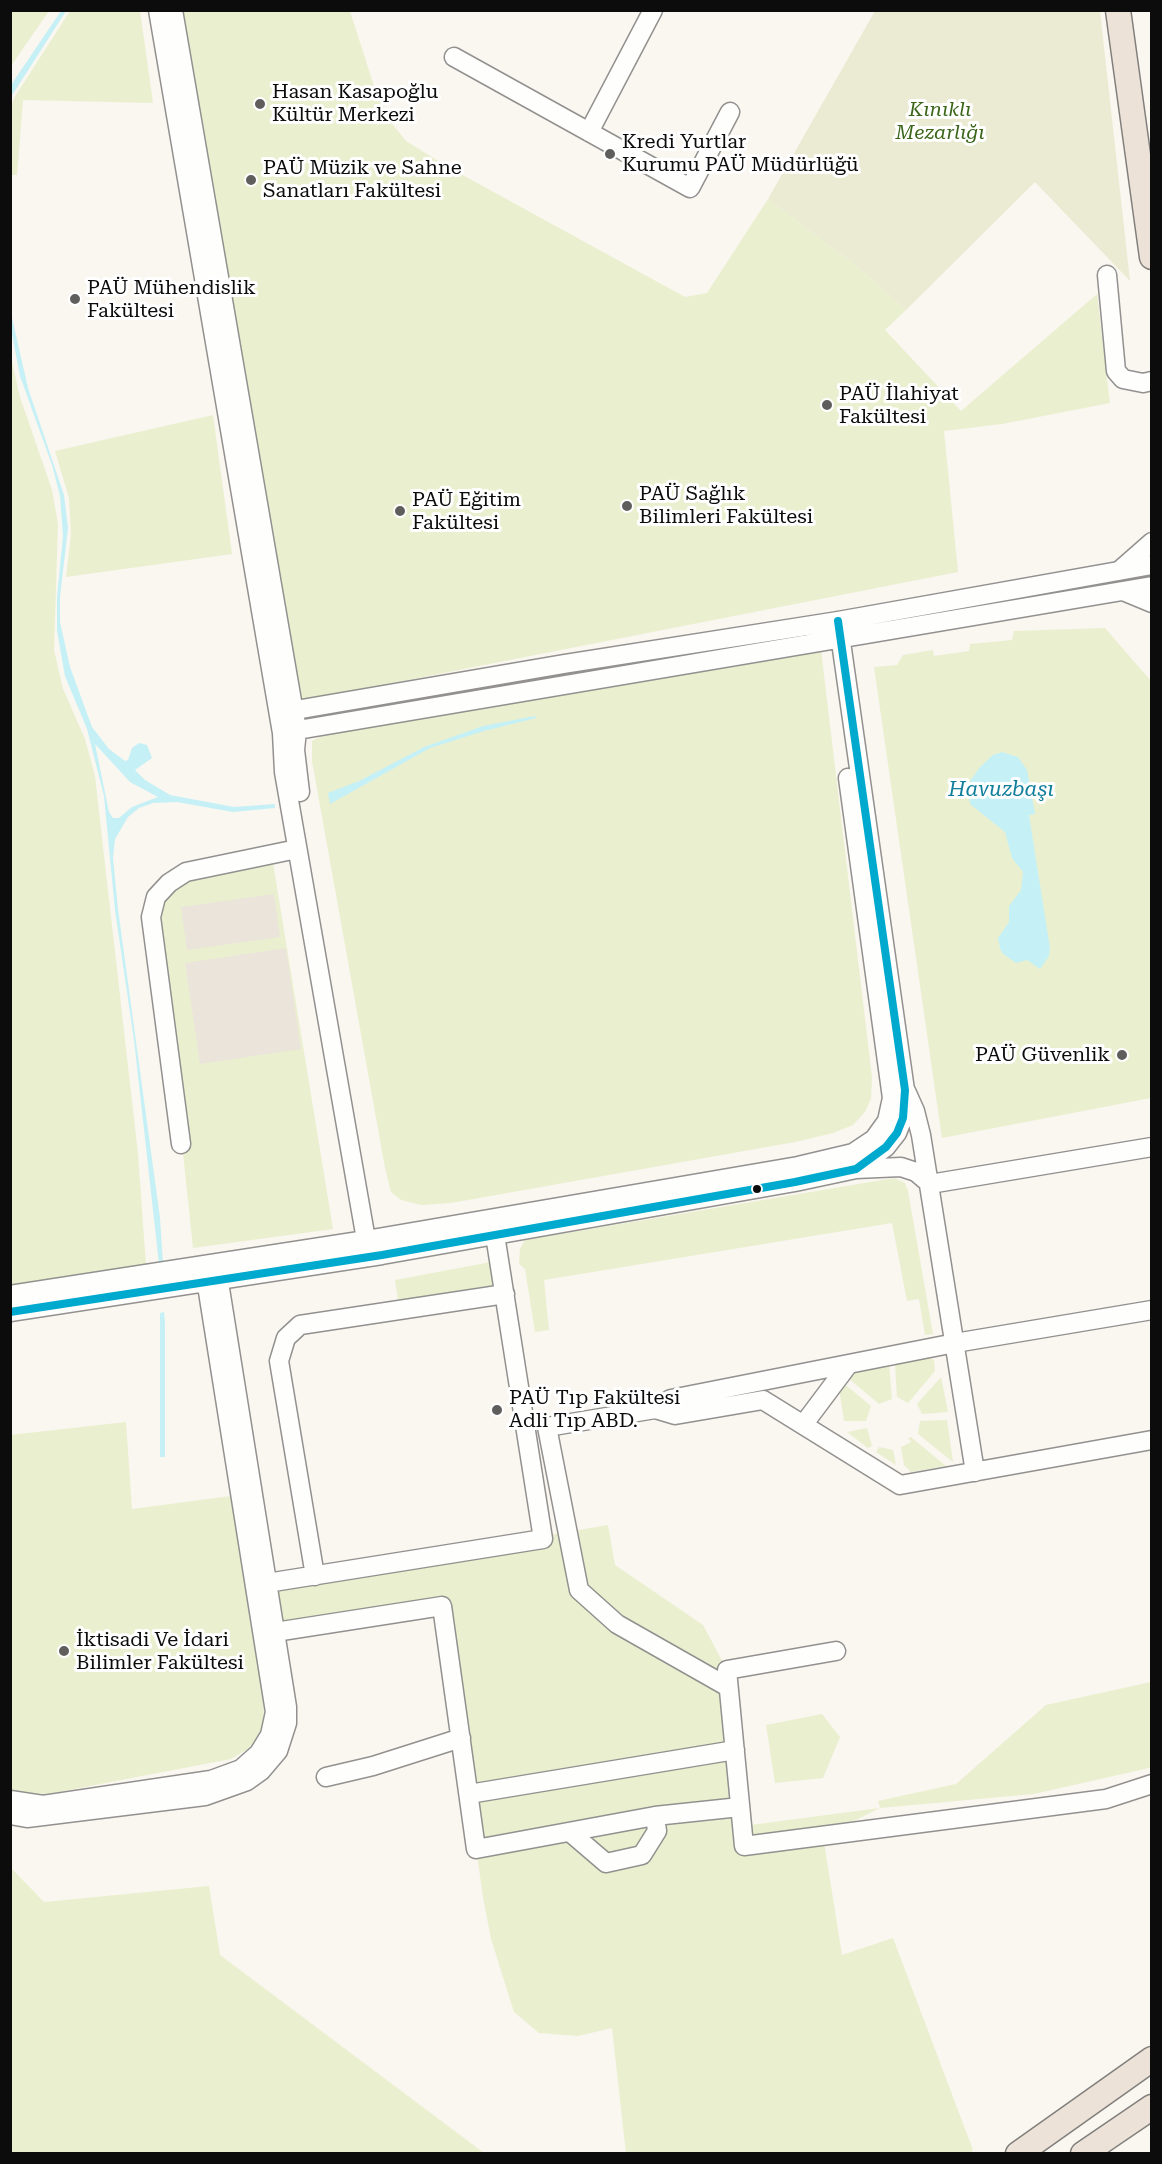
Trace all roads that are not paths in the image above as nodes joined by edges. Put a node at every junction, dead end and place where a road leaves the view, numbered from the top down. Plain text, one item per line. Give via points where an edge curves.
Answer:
1 (158, 10) edge
2 (173, 10) edge
3 (653, 10) edge
4 (1118, 10) edge
5 (454, 57) dead end
6 (730, 112) dead end
7 (589, 132) junction
8 (193, 177) junction
9 (1152, 257) edge
10 (1107, 275) dead end
11 (1152, 381) edge
12 (1152, 542) edge
13 (1152, 566) edge
14 (1118, 572) junction
15 (1152, 586) edge
16 (1121, 591) junction
17 (1152, 603) edge
18 (834, 630) junction
19 (286, 712) junction
20 (289, 732) junction
21 (297, 849) junction
22 (905, 1090) dead end
23 (180, 1144) dead end
24 (1152, 1147) edge
25 (856, 1169) junction
26 (930, 1184) junction
27 (495, 1235) junction
28 (374, 1247) junction
29 (211, 1274) junction
30 (505, 1294) junction
31 (10, 1295) edge
32 (1152, 1310) edge
33 (10, 1312) edge
34 (954, 1343) junction
35 (848, 1365) junction
36 (655, 1409) junction
37 (803, 1425) junction
38 (1152, 1440) edge
39 (975, 1472) junction
40 (315, 1576) junction
41 (267, 1583) junction
42 (275, 1632) junction
43 (836, 1651) dead end
44 (728, 1686) junction
45 (461, 1738) junction
46 (735, 1750) junction
47 (326, 1777) dead end
48 (1152, 1784) edge
49 (469, 1794) junction
50 (10, 1800) edge
51 (740, 1807) junction
52 (10, 1815) edge
53 (655, 1816) junction
54 (571, 1833) junction
55 (1152, 2059) edge
56 (1148, 2112) edge
57 (1018, 2154) edge
58 (1083, 2154) edge

1 - 8 street
2 - 8 street
3 - 7 street
4 - 9 main road
5 - 7 street
6 - 7 street via 690,188
8 - 19 street
10 - 11 street via 1116,371 1123,379
12 - 14 street
13 - 14 street
14 - 18 street
15 - 16 street
16 - 17 street
16 - 18 street
18 - 19 street
18 - 20 street
18 - 25 street via 904,1090 903,1118 897,1133 886,1147
18 - 28 street via 892,1098 888,1121 874,1139 853,1153
19 - 20 street
20 - 21 street via 284,772
20 - 28 street
21 - 23 street via 186,872 156,897 152,917
21 - 28 street
22 - 26 street via 915,1111
24 - 26 street
25 - 26 street via 901,1167 916,1172
25 - 27 street
26 - 34 street
27 - 28 street
27 - 30 street
28 - 29 street
29 - 31 street
29 - 33 street
29 - 41 street
29 - 50 street via 275,1712 270,1735 259,1753 241,1769 211,1780 43,1805
30 - 40 street via 300,1324 286,1338 279,1361
30 - 40 street via 543,1539
32 - 34 street
34 - 35 street
34 - 39 street
35 - 36 street via 671,1399
35 - 37 street
36 - 37 street via 675,1415 763,1400
36 - 44 street via 547,1427 579,1590 617,1624
37 - 39 street via 900,1485
38 - 39 street
40 - 41 street
41 - 42 street
42 - 45 street via 442,1606
42 - 52 street via 287,1723 278,1751 247,1782 205,1796 27,1818
43 - 44 street via 727,1670
44 - 46 street
45 - 47 street
45 - 49 street
46 - 49 street
46 - 51 street
48 - 51 street via 1106,1799 744,1846
49 - 54 street via 476,1849
51 - 53 street
53 - 54 street
53 - 54 street via 657,1831 642,1855 606,1863
55 - 57 main road
56 - 58 main road

